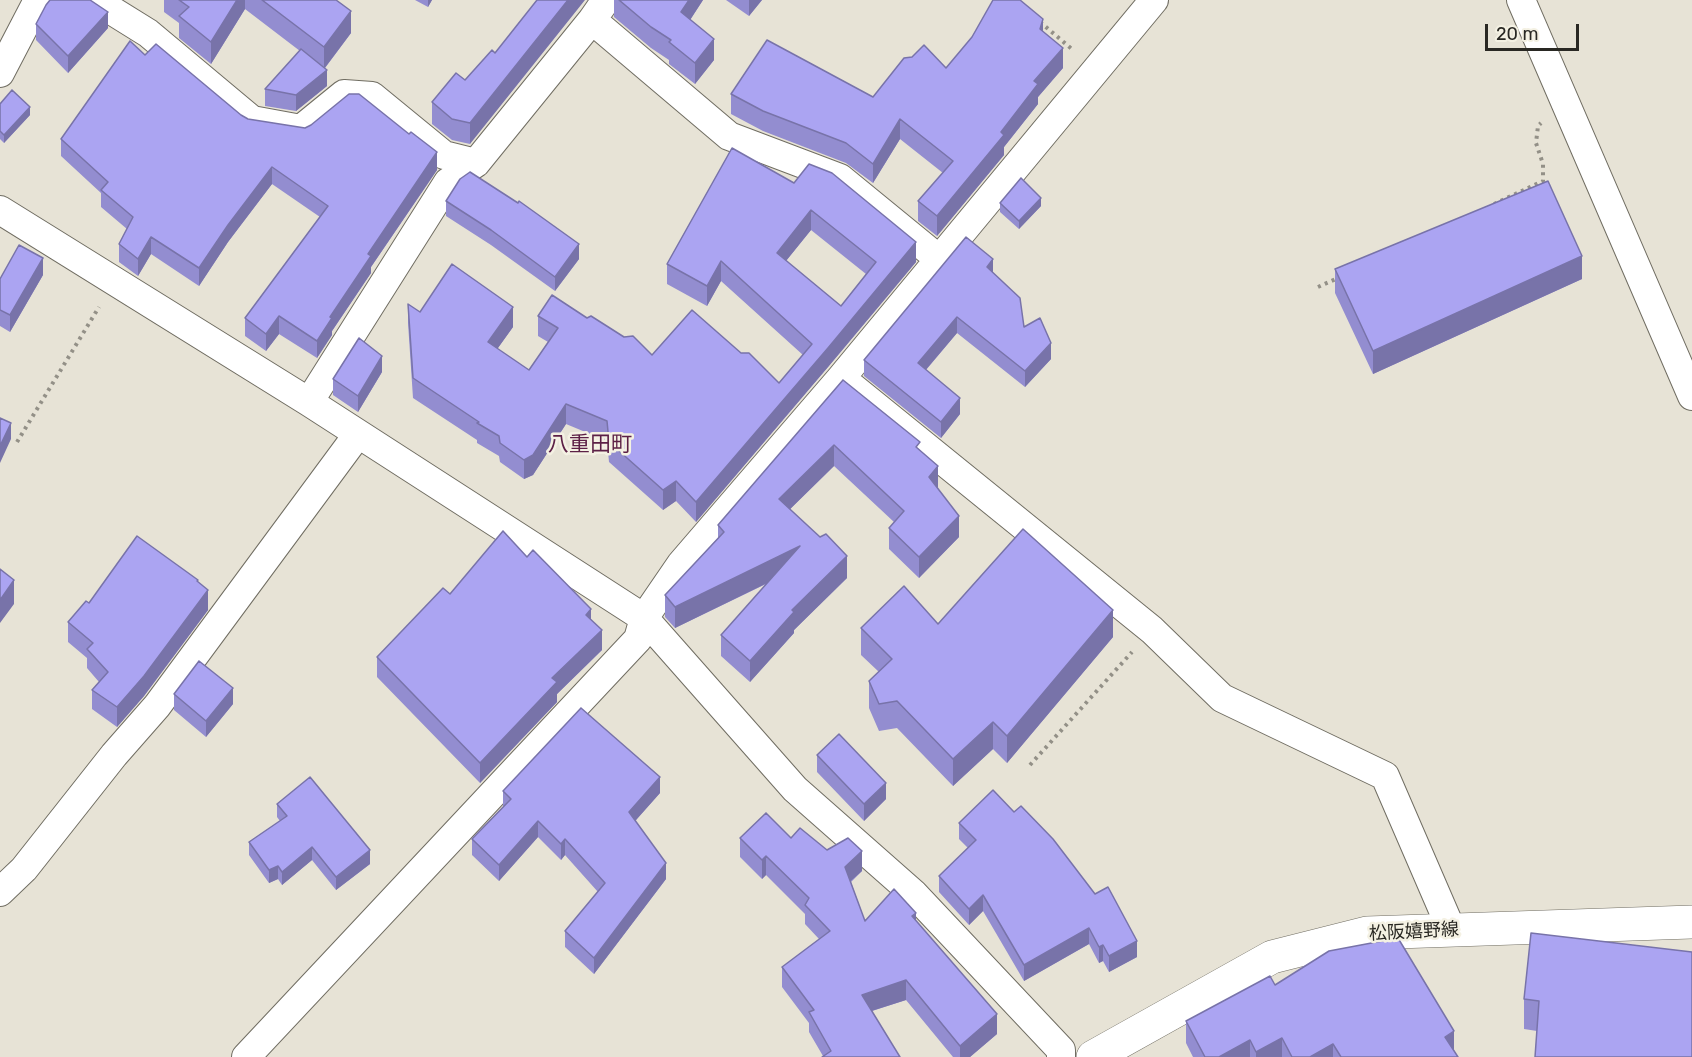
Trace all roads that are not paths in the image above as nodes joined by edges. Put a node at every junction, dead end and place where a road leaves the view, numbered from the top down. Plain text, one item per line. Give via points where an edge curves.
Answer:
1 (38, 0) edge
2 (95, 0) edge
3 (1154, 0) edge
4 (1521, 0) edge
5 (599, 10) edge
6 (0, 73) edge
7 (477, 163) junction
8 (0, 210) edge
9 (939, 259) junction
10 (841, 378) junction
11 (1692, 396) edge
12 (309, 402) junction
13 (358, 434) junction
14 (644, 618) junction
15 (0, 892) edge
16 (1692, 922) edge
17 (1452, 931) junction
18 (246, 1057) edge
19 (1061, 1057) edge
20 (1093, 1057) edge

1 - 6 street
2 - 7 street via 148,33 252,120 301,129 344,94 372,96 444,154
3 - 9 street
4 - 11 street
5 - 7 street
5 - 9 street via 729,136 840,178
7 - 12 street via 448,182
8 - 12 street
9 - 10 street
10 - 14 street via 681,564
10 - 17 street via 1152,630 1222,698 1385,776
12 - 13 street
13 - 14 street
13 - 15 street via 157,706
14 - 18 street via 638,639
14 - 19 street via 795,789 914,894 1061,1050
16 - 17 main road, 松阪嬉野線
17 - 20 main road, 松阪嬉野線 via 1367,933 1272,957

